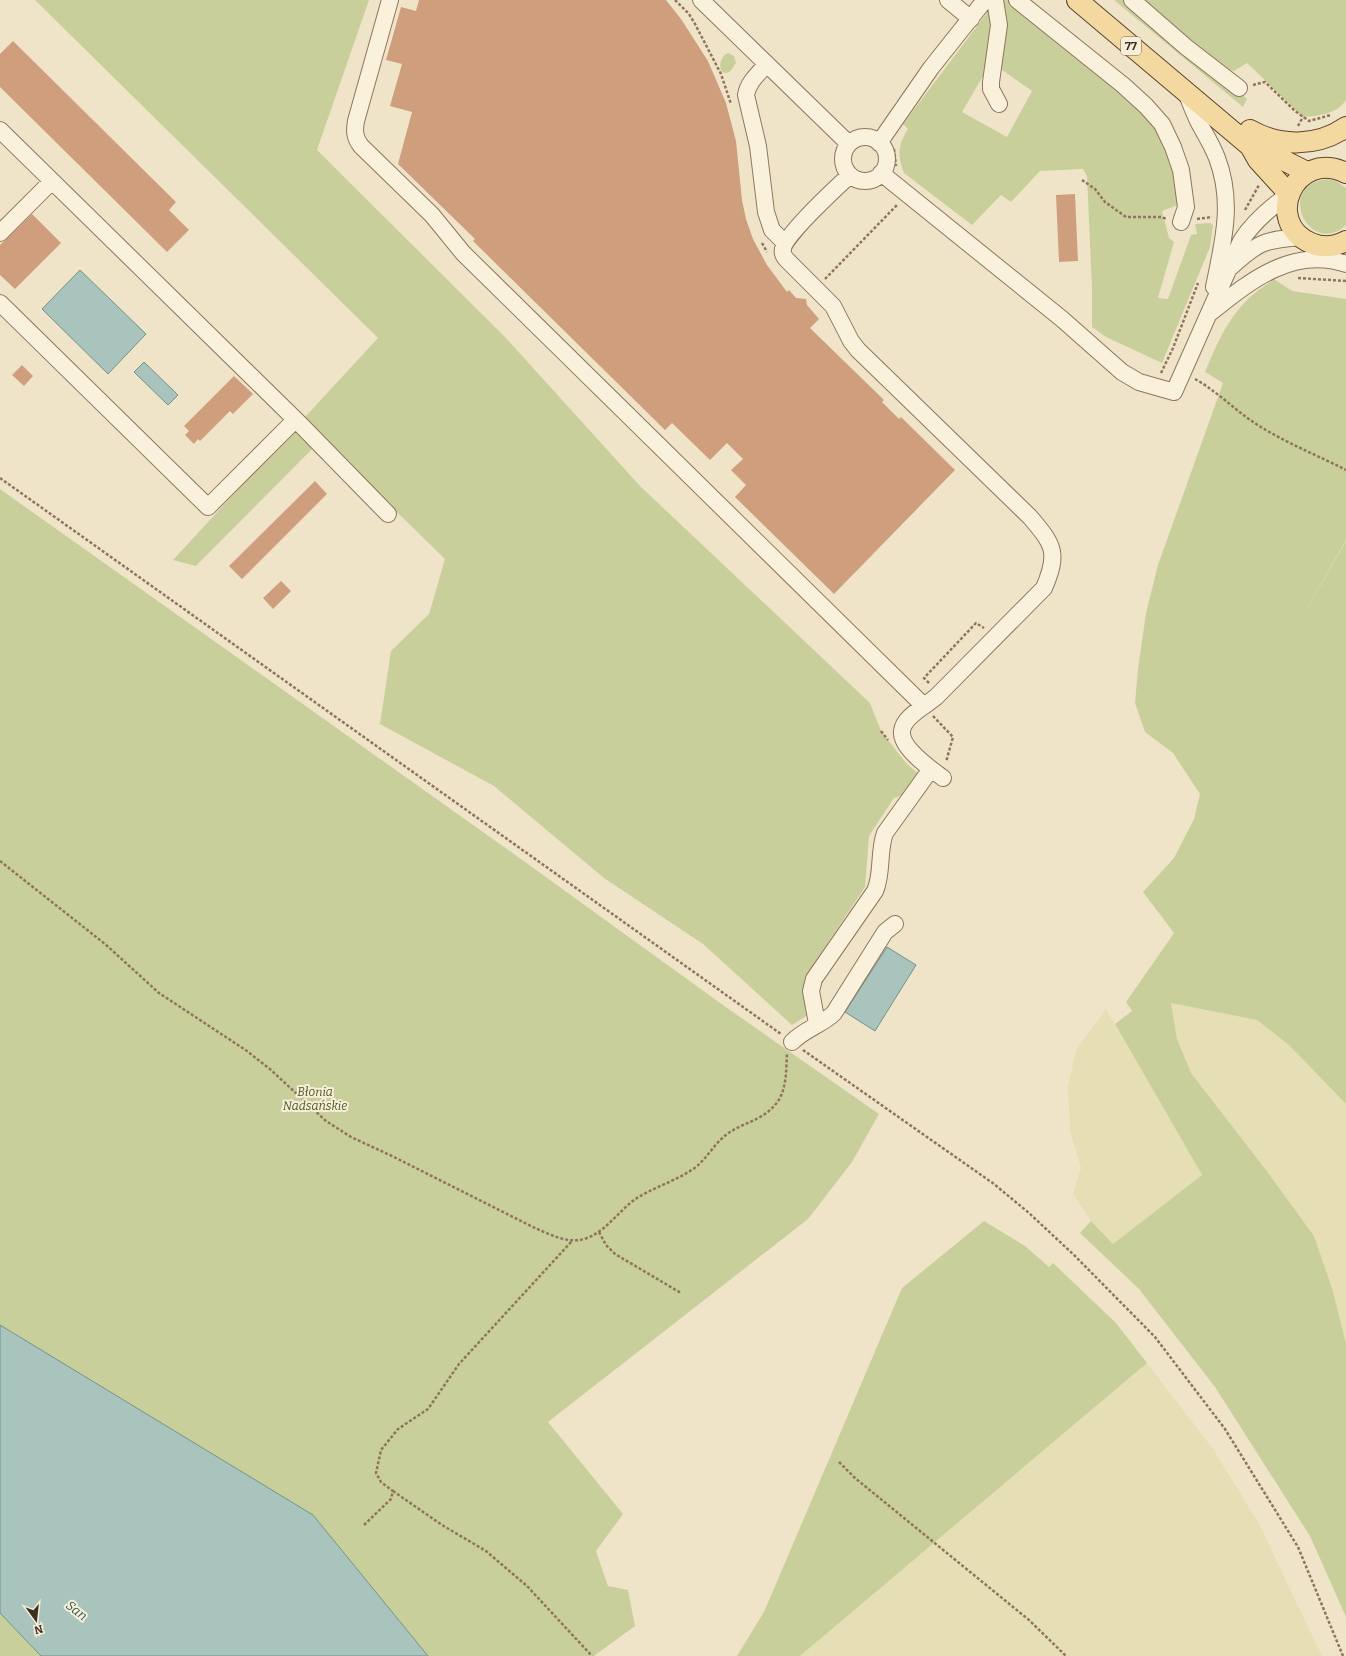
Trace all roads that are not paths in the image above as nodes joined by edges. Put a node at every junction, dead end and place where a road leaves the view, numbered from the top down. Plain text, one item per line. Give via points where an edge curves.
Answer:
1 (390, 0) edge
2 (701, 0) edge
3 (948, 0) edge
4 (985, 0) edge
5 (995, 0) edge
6 (1017, 0) edge
7 (1077, 0) edge
8 (1132, 0) edge
9 (971, 19) junction
10 (767, 64) junction
11 (1239, 88) road end
12 (1186, 92) junction
13 (999, 104) dead end
14 (1341, 120) edge
15 (0, 130) edge
16 (879, 143) junction
17 (849, 144) junction
18 (1250, 146) junction
19 (1343, 166) edge
20 (1307, 172) junction
21 (881, 173) junction
22 (850, 175) junction
23 (52, 180) junction
24 (1289, 194) junction
25 (1181, 222) road end
26 (0, 233) edge
27 (1301, 237) junction
28 (785, 243) junction
29 (1344, 243) edge
30 (1346, 264) edge
31 (1228, 269) junction
32 (0, 303) edge
33 (1208, 314) junction
34 (295, 420) junction
35 (388, 514) dead end
36 (924, 706) junction
37 (895, 924) dead end
38 (817, 1024) junction
39 (792, 1042) road end

1 - 36 street via 354,131 361,146 432,215 463,253
2 - 10 street
3 - 9 street
4 - 9 street
5 - 13 street via 999,25 991,89
6 - 25 street via 1123,85 1162,124 1181,170 1186,207
7 - 12 main road, 77
8 - 11 street
9 - 16 street via 931,68
10 - 17 street
10 - 28 street via 751,83 746,95 758,146 766,212 772,230
12 - 14 main road via 1256,133 1274,140 1311,142 1328,137
12 - 18 main road, 77
12 - 33 street via 1198,122 1214,150 1226,193 1224,241
15 - 23 street
16 - 17 street via 872,138 864,138
16 - 21 street via 886,154
17 - 22 street via 843,160
18 - 20 main road, 77
18 - 24 main road, 77 via 1258,160
19 - 20 main road via 1323,167
20 - 24 main road via 1296,182
21 - 22 street via 873,179 864,181
21 - 33 street via 1062,319 1122,372 1139,382 1174,392
22 - 28 street
23 - 26 street
23 - 34 street
24 - 27 main road via 1288,217 1294,230
24 - 31 street via 1246,233
27 - 29 main road via 1322,246
27 - 31 street via 1273,239 1260,244
28 - 36 street via 783,255 833,306 851,342 1030,517 1046,536 1051,547 1052,570 1044,588
30 - 33 street via 1314,260 1282,265 1250,282
31 - 33 street
32 - 34 street via 208,507
34 - 35 street
36 - 38 street via 908,720 902,729 902,736 910,749 938,774 885,833 875,891 814,979 811,991
37 - 38 street via 884,932 834,1013
38 - 39 street

